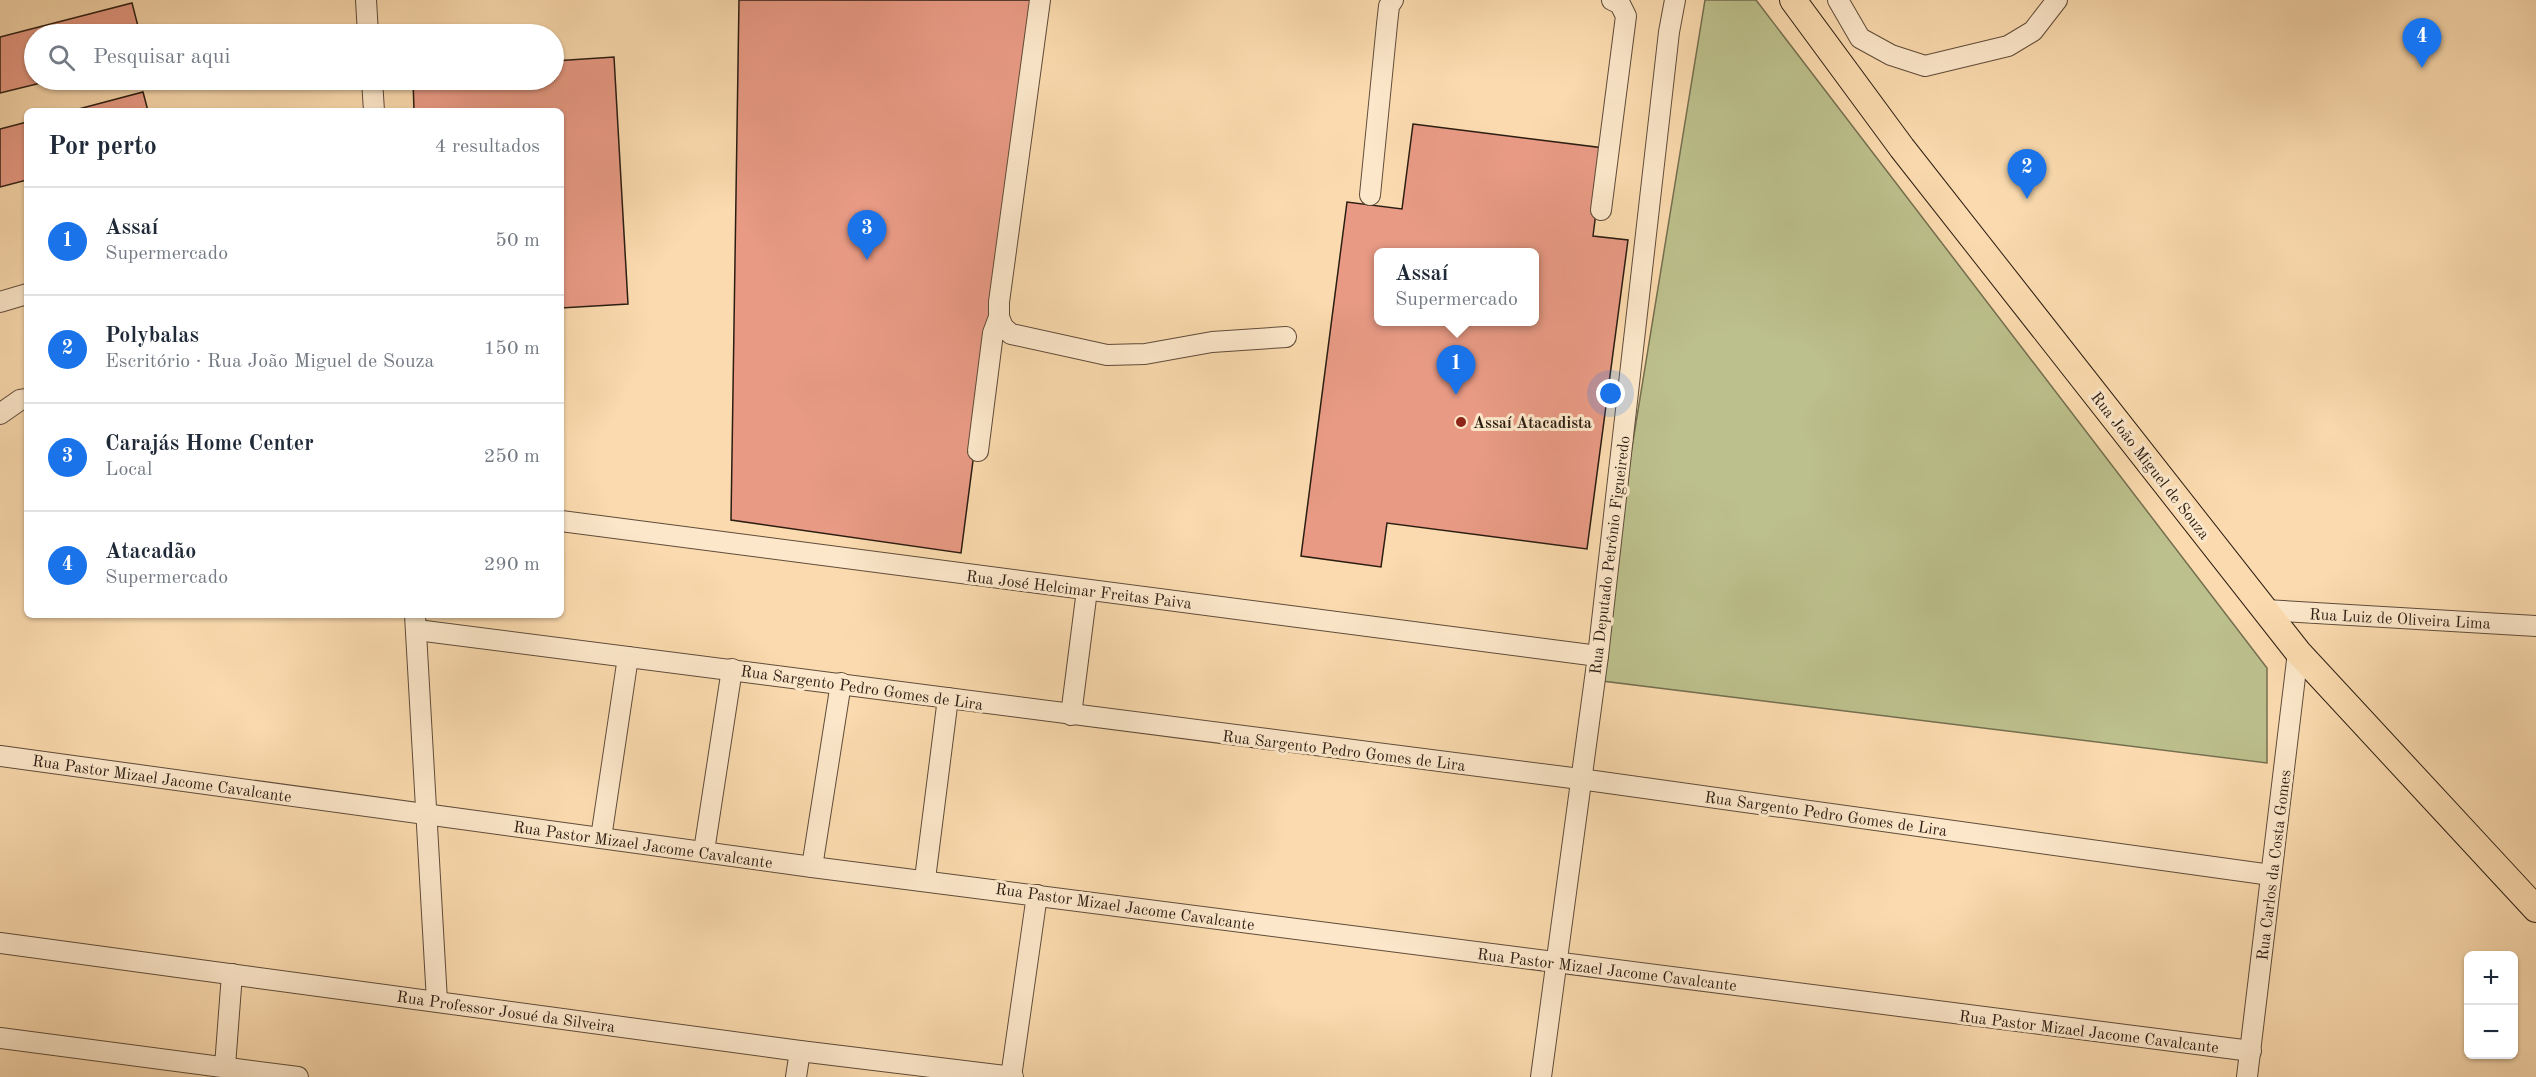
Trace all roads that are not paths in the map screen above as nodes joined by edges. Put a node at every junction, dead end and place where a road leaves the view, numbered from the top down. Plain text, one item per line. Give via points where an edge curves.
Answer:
1 (366, 0) edge
2 (1040, 0) edge
3 (1393, 0) edge
4 (1612, 0) edge
5 (1668, 0) edge
6 (1675, 0) edge
7 (1793, 0) edge
8 (1838, 0) edge
9 (2057, 0) edge
10 (367, 24) edge
11 (1669, 32) junction
12 (373, 90) edge
13 (374, 108) edge
14 (1370, 195) dead end
15 (1601, 210) dead end
16 (24, 295) edge
17 (0, 302) edge
18 (999, 317) junction
19 (1286, 337) dead end
20 (24, 399) edge
21 (0, 414) edge
22 (978, 451) dead end
23 (564, 521) edge
24 (1087, 590) junction
25 (2265, 610) junction
26 (416, 622) edge
27 (2534, 628) edge
28 (2298, 652) junction
29 (1598, 656) junction
30 (628, 657) junction
31 (732, 669) junction
32 (841, 683) junction
33 (948, 698) junction
34 (1071, 715) junction
35 (0, 756) edge
36 (1580, 779) junction
37 (426, 814) junction
38 (601, 838) junction
39 (704, 850) junction
40 (812, 867) junction
41 (2271, 874) junction
42 (925, 879) junction
43 (1037, 895) junction
44 (2536, 909) edge
45 (0, 943) edge
46 (1557, 963) junction
47 (232, 974) junction
48 (437, 1001) junction
49 (0, 1038) edge
50 (800, 1051) junction
51 (2251, 1051) junction
52 (225, 1066) junction
53 (274, 1075) edge
54 (298, 1077) edge
55 (796, 1077) edge
56 (1012, 1077) edge
57 (1541, 1077) edge
58 (2247, 1077) edge

1 - 10 street
2 - 18 street
3 - 14 street via 1389,6
4 - 15 street via 1620,4 1626,16
5 - 11 street, Rua Deputado Petrônio Figueiredo
6 - 11 street, Rua Deputado Petrônio Figueiredo
7 - 25 main road, Rua João Miguel de Souza via 1902,148
8 - 9 street via 1860,38 1891,55 1924,66 2008,46 2034,31
11 - 29 street, Rua Deputado Petrônio Figueiredo
12 - 13 street
16 - 17 street
18 - 19 street via 1011,334 1107,355
18 - 22 street via 993,333
20 - 21 street
23 - 24 street, Rua José Helcimar Freitas Paiva
24 - 29 street, Rua José Helcimar Freitas Paiva
24 - 34 street
25 - 27 street, Rua Luiz de Oliveira Lima
25 - 28 main road, Rua João Miguel de Souza
26 - 30 street, Rua Sargento Pedro Gomes de Lira
26 - 37 street
28 - 41 street, Rua Carlos da Costa Gomes
28 - 44 main road, Rua João Miguel de Souza
29 - 36 street, Rua Deputado Petrônio Figueiredo
30 - 31 street, Rua Sargento Pedro Gomes de Lira
30 - 38 street
31 - 32 street, Rua Sargento Pedro Gomes de Lira
31 - 39 street
32 - 33 street, Rua Sargento Pedro Gomes de Lira
32 - 40 street
33 - 34 street, Rua Sargento Pedro Gomes de Lira
33 - 42 street
34 - 36 street, Rua Sargento Pedro Gomes de Lira
35 - 37 street, Rua Pastor Mizael Jacome Cavalcante
36 - 41 street, Rua Sargento Pedro Gomes de Lira
36 - 46 street, Rua Deputado Petrônio Figueiredo
37 - 38 street, Rua Pastor Mizael Jacome Cavalcante
37 - 48 street
38 - 39 street, Rua Pastor Mizael Jacome Cavalcante
39 - 40 street, Rua Pastor Mizael Jacome Cavalcante
40 - 42 street, Rua Pastor Mizael Jacome Cavalcante
41 - 51 street, Rua Carlos da Costa Gomes
42 - 43 street, Rua Pastor Mizael Jacome Cavalcante
43 - 46 street, Rua Pastor Mizael Jacome Cavalcante
43 - 56 street
45 - 47 street, Rua Professor Josué da Silveira
46 - 51 street, Rua Pastor Mizael Jacome Cavalcante
46 - 57 street, Rua Deputado Petrônio Figueiredo
47 - 48 street, Rua Professor Josué da Silveira
47 - 52 street
48 - 50 street, Rua Professor Josué da Silveira
49 - 52 street
50 - 55 street
50 - 56 street, Rua Professor Josué da Silveira
51 - 58 street, Rua Carlos da Costa Gomes
52 - 53 street
53 - 54 street

